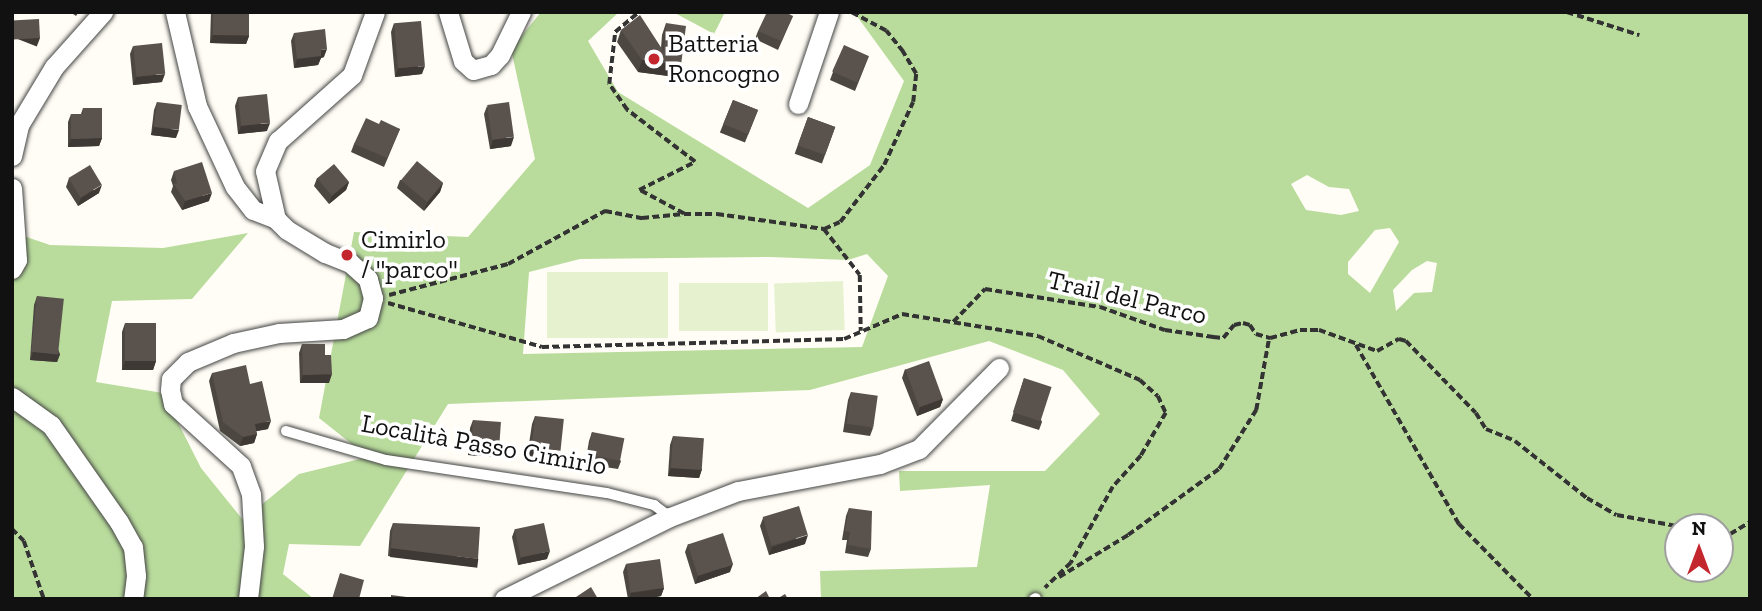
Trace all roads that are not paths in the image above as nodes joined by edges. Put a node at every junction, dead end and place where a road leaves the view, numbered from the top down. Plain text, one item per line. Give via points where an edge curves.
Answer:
1 (103, 12) edge
2 (175, 12) edge
3 (375, 12) edge
4 (448, 12) edge
5 (521, 12) edge
6 (829, 12) edge
7 (798, 104) dead end
8 (12, 156) edge
9 (12, 188) edge
10 (276, 219) junction
11 (13, 241) edge
12 (12, 269) edge
13 (999, 368) dead end
14 (12, 397) edge
15 (286, 431) dead end
16 (670, 517) junction
17 (134, 599) edge
18 (248, 599) edge
19 (504, 599) edge

1 - 8 street via 54,67 19,125
2 - 10 street via 197,106 235,187 253,210
3 - 10 street via 352,75 288,131 267,160 265,171
4 - 5 street via 463,61 473,70 491,65 500,55
6 - 7 street
9 - 11 street
10 - 18 street via 286,230 355,267 368,279 373,299 368,318 354,326 255,337 188,362 171,379 173,404 241,466 251,494 254,546
11 - 12 street via 17,261
13 - 16 street via 919,449 887,462 738,491
14 - 17 street via 51,425 119,522 133,547
15 - 16 lane, Località Passo Cimirlo via 386,460 607,493 654,505
16 - 19 street

